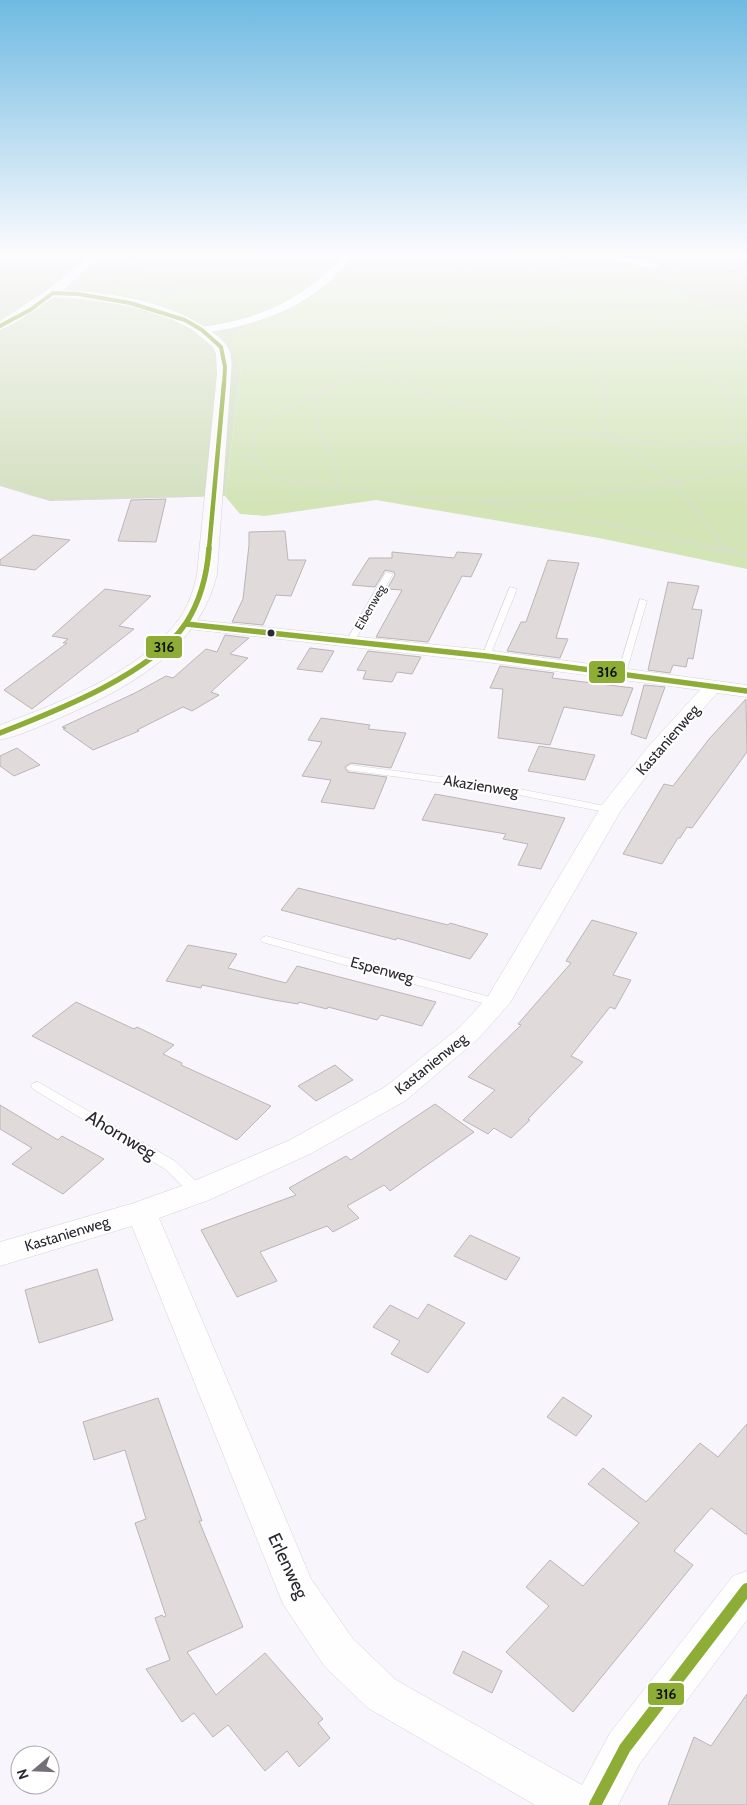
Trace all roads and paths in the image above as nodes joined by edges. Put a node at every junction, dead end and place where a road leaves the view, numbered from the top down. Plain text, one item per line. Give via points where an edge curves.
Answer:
1 (212, 339) edge
2 (413, 339) edge
3 (549, 339) edge
4 (597, 339) edge
5 (673, 339) edge
6 (681, 346) junction
7 (359, 369) junction
8 (312, 396) junction
9 (611, 436) junction
10 (740, 441) junction
11 (747, 446) edge
12 (747, 466) edge
13 (674, 482) junction
14 (0, 483) edge
15 (338, 488) junction
16 (215, 495) junction
17 (481, 500) junction
18 (728, 551) junction
19 (747, 555) edge
20 (389, 574) dead end
21 (513, 589) dead end
22 (643, 601) dead end
23 (186, 624) junction
24 (350, 640) junction
25 (486, 656) junction
26 (622, 673) junction
27 (712, 686) junction
28 (747, 691) edge
29 (0, 733) edge
30 (352, 768) dead end
31 (610, 810) junction
32 (266, 940) dead end
33 (496, 1003) junction
34 (38, 1086) dead end
35 (198, 1192) junction
36 (141, 1212) junction
37 (0, 1254) edge
38 (747, 1589) edge
39 (576, 1805) edge
40 (595, 1805) edge

1 - 16 street via 221,347 225,367
2 - 7 path
3 - 9 path via 588,355 601,376 602,423
4 - 6 path via 623,344
5 - 6 path
6 - 10 path via 724,387 732,400 732,428
7 - 8 path
7 - 9 path via 449,401 482,409 507,422 552,431
8 - 15 path via 319,414 320,436 335,459
8 - 15 path via 270,418 254,432 253,457 268,473 286,480
9 - 10 path via 678,445
9 - 13 path
10 - 11 path
12 - 13 path
13 - 17 path via 556,499
13 - 18 path
14 - 16 path via 52,500
15 - 17 path via 398,496
16 - 23 street via 207,574 199,600
17 - 18 path
18 - 19 path
20 - 24 lane, Eibenweg
21 - 25 lane
22 - 26 lane
23 - 24 street
23 - 29 street via 163,650 103,690
24 - 25 street
25 - 26 street
26 - 27 street
27 - 28 street
27 - 31 street, Kastanienweg via 654,752
30 - 31 lane, Akazienweg via 494,787
31 - 33 street, Kastanienweg
32 - 33 lane, Espenweg
33 - 35 street, Kastanienweg via 469,1033 395,1094 300,1147
34 - 35 lane, Ahornweg via 170,1165
35 - 36 street, Kastanienweg
36 - 37 street, Kastanienweg
36 - 39 street, Erlenweg via 297,1591 339,1653 382,1694
38 - 40 street via 625,1748

